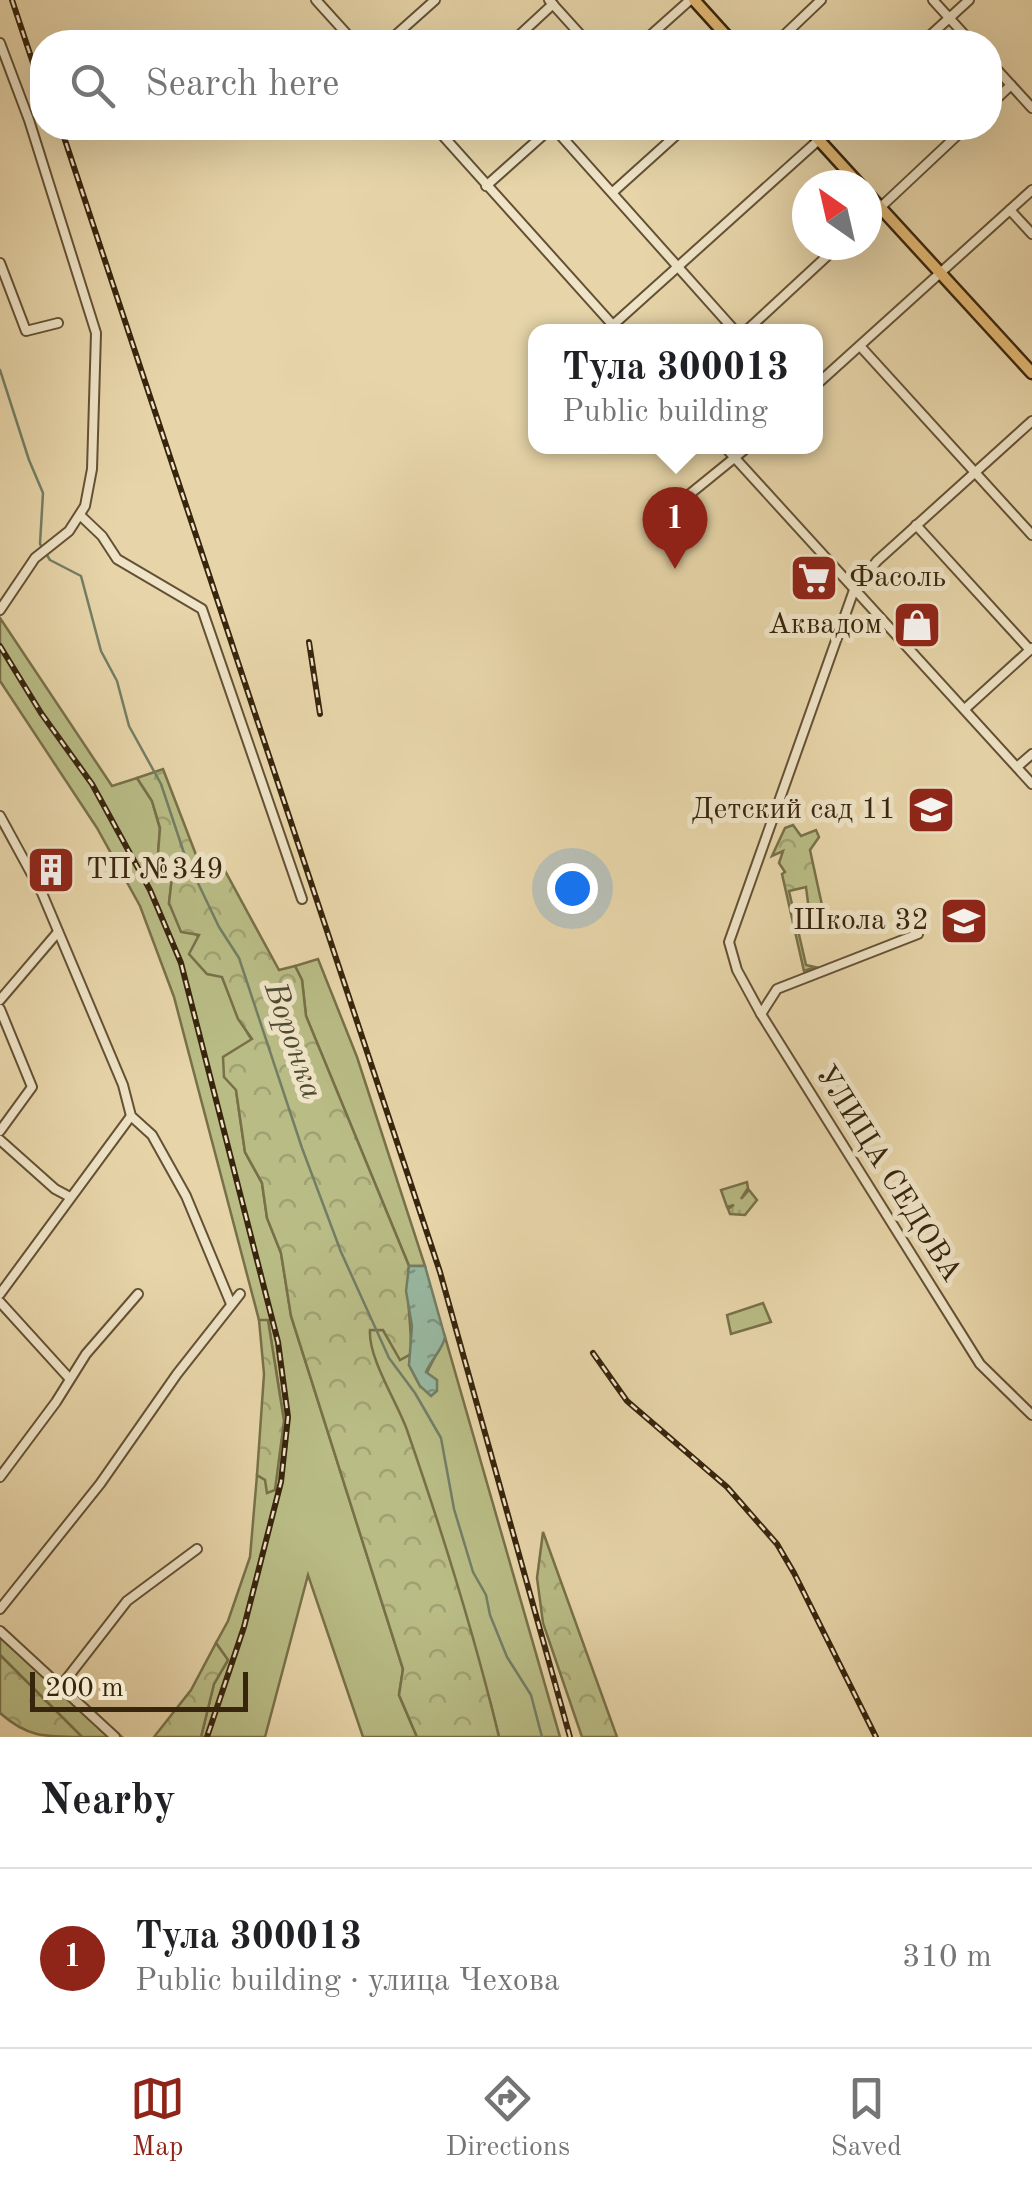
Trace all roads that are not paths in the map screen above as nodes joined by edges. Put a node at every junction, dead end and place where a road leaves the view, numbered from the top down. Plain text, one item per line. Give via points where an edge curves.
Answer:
1 (316, 0) edge
2 (435, 0) edge
3 (692, 0) edge
4 (821, 0) edge
5 (932, 0) edge
6 (970, 0) edge
7 (551, 2) edge
8 (949, 18) junction
9 (343, 30) edge
10 (401, 30) edge
11 (524, 30) edge
12 (576, 30) edge
13 (657, 30) edge
14 (721, 30) edge
15 (789, 30) edge
16 (936, 30) edge
17 (960, 30) edge
18 (1, 50) edge
19 (1002, 75) edge
20 (1011, 85) junction
21 (1002, 94) edge
22 (1032, 108) edge
23 (30, 123) edge
24 (35, 140) edge
25 (446, 140) edge
26 (538, 140) edge
27 (563, 140) edge
28 (671, 140) edge
29 (819, 140) joint
30 (953, 140) edge
31 (846, 170) edge
32 (486, 186) junction
33 (1032, 190) edge
34 (613, 192) junction
35 (882, 205) edge
36 (882, 209) edge
37 (1010, 210) junction
38 (1032, 234) edge
39 (823, 260) edge
40 (0, 263) edge
41 (679, 266) junction
42 (940, 272) junction
43 (58, 323) dead end
44 (612, 324) edge
45 (620, 324) edge
46 (729, 324) edge
47 (754, 324) edge
48 (860, 346) junction
49 (1032, 373) edge
50 (823, 379) edge
51 (1032, 421) edge
52 (731, 454) edge
53 (740, 454) edge
54 (735, 459) junction
55 (974, 471) junction
56 (80, 516) junction
57 (653, 524) dead end
58 (916, 525) junction
59 (1032, 535) edge
60 (854, 590) junction
61 (0, 610) edge
62 (1031, 649) edge
63 (966, 708) junction
64 (1032, 754) edge
65 (1017, 767) junction
66 (1032, 784) edge
67 (0, 820) edge
68 (302, 899) dead end
69 (58, 932) junction
70 (918, 934) dead end
71 (0, 1000) edge
72 (0, 1009) edge
73 (761, 1014) junction
74 (130, 1116) junction
75 (0, 1131) edge
76 (0, 1140) edge
77 (70, 1197) junction
78 (0, 1294) edge
79 (138, 1294) dead end
80 (240, 1294) dead end
81 (0, 1302) edge
82 (231, 1304) junction
83 (69, 1378) junction
84 (1032, 1416) edge
85 (0, 1477) edge
86 (198, 1549) dead end
87 (0, 1610) edge
88 (0, 1631) edge
89 (61, 1686) junction
90 (115, 1737) edge

1 - 9 street
2 - 10 street
3 - 13 street
3 - 14 main road
4 - 15 street
5 - 8 street
6 - 8 street
7 - 11 street
7 - 12 street
8 - 16 street
8 - 17 street
18 - 23 street
19 - 20 street
20 - 21 street
20 - 22 street
24 - 56 street via 96,333 92,469
25 - 32 street
26 - 32 street
27 - 34 street
28 - 34 street
29 - 31 main road
29 - 41 street
30 - 35 street
32 - 44 street
33 - 37 street
34 - 41 street
36 - 42 main road
37 - 38 street
37 - 42 street
39 - 47 street
40 - 43 street via 26,331
41 - 45 street
41 - 46 street
42 - 48 street
42 - 49 main road
48 - 50 street
48 - 55 street
51 - 55 street
52 - 54 street
53 - 54 street
54 - 57 street
54 - 60 street
55 - 58 street
55 - 59 street
56 - 61 street via 35,558
56 - 68 street via 117,559 202,610
58 - 60 street
58 - 62 street
60 - 63 street
60 - 73 street, УЛИЦА СЕДОВА via 730,942
62 - 63 street
63 - 65 street
64 - 65 street
65 - 66 street
67 - 69 street
69 - 71 street
69 - 74 street
70 - 73 street via 777,989
72 - 75 street via 32,1087
73 - 84 street, УЛИЦА СЕДОВА via 980,1364
74 - 77 street
74 - 82 street via 150,1132 171,1168
76 - 77 street
77 - 78 street
79 - 83 street
80 - 82 street
81 - 83 street
82 - 87 street
83 - 85 street
86 - 89 street via 127,1601
88 - 89 street
89 - 90 street

